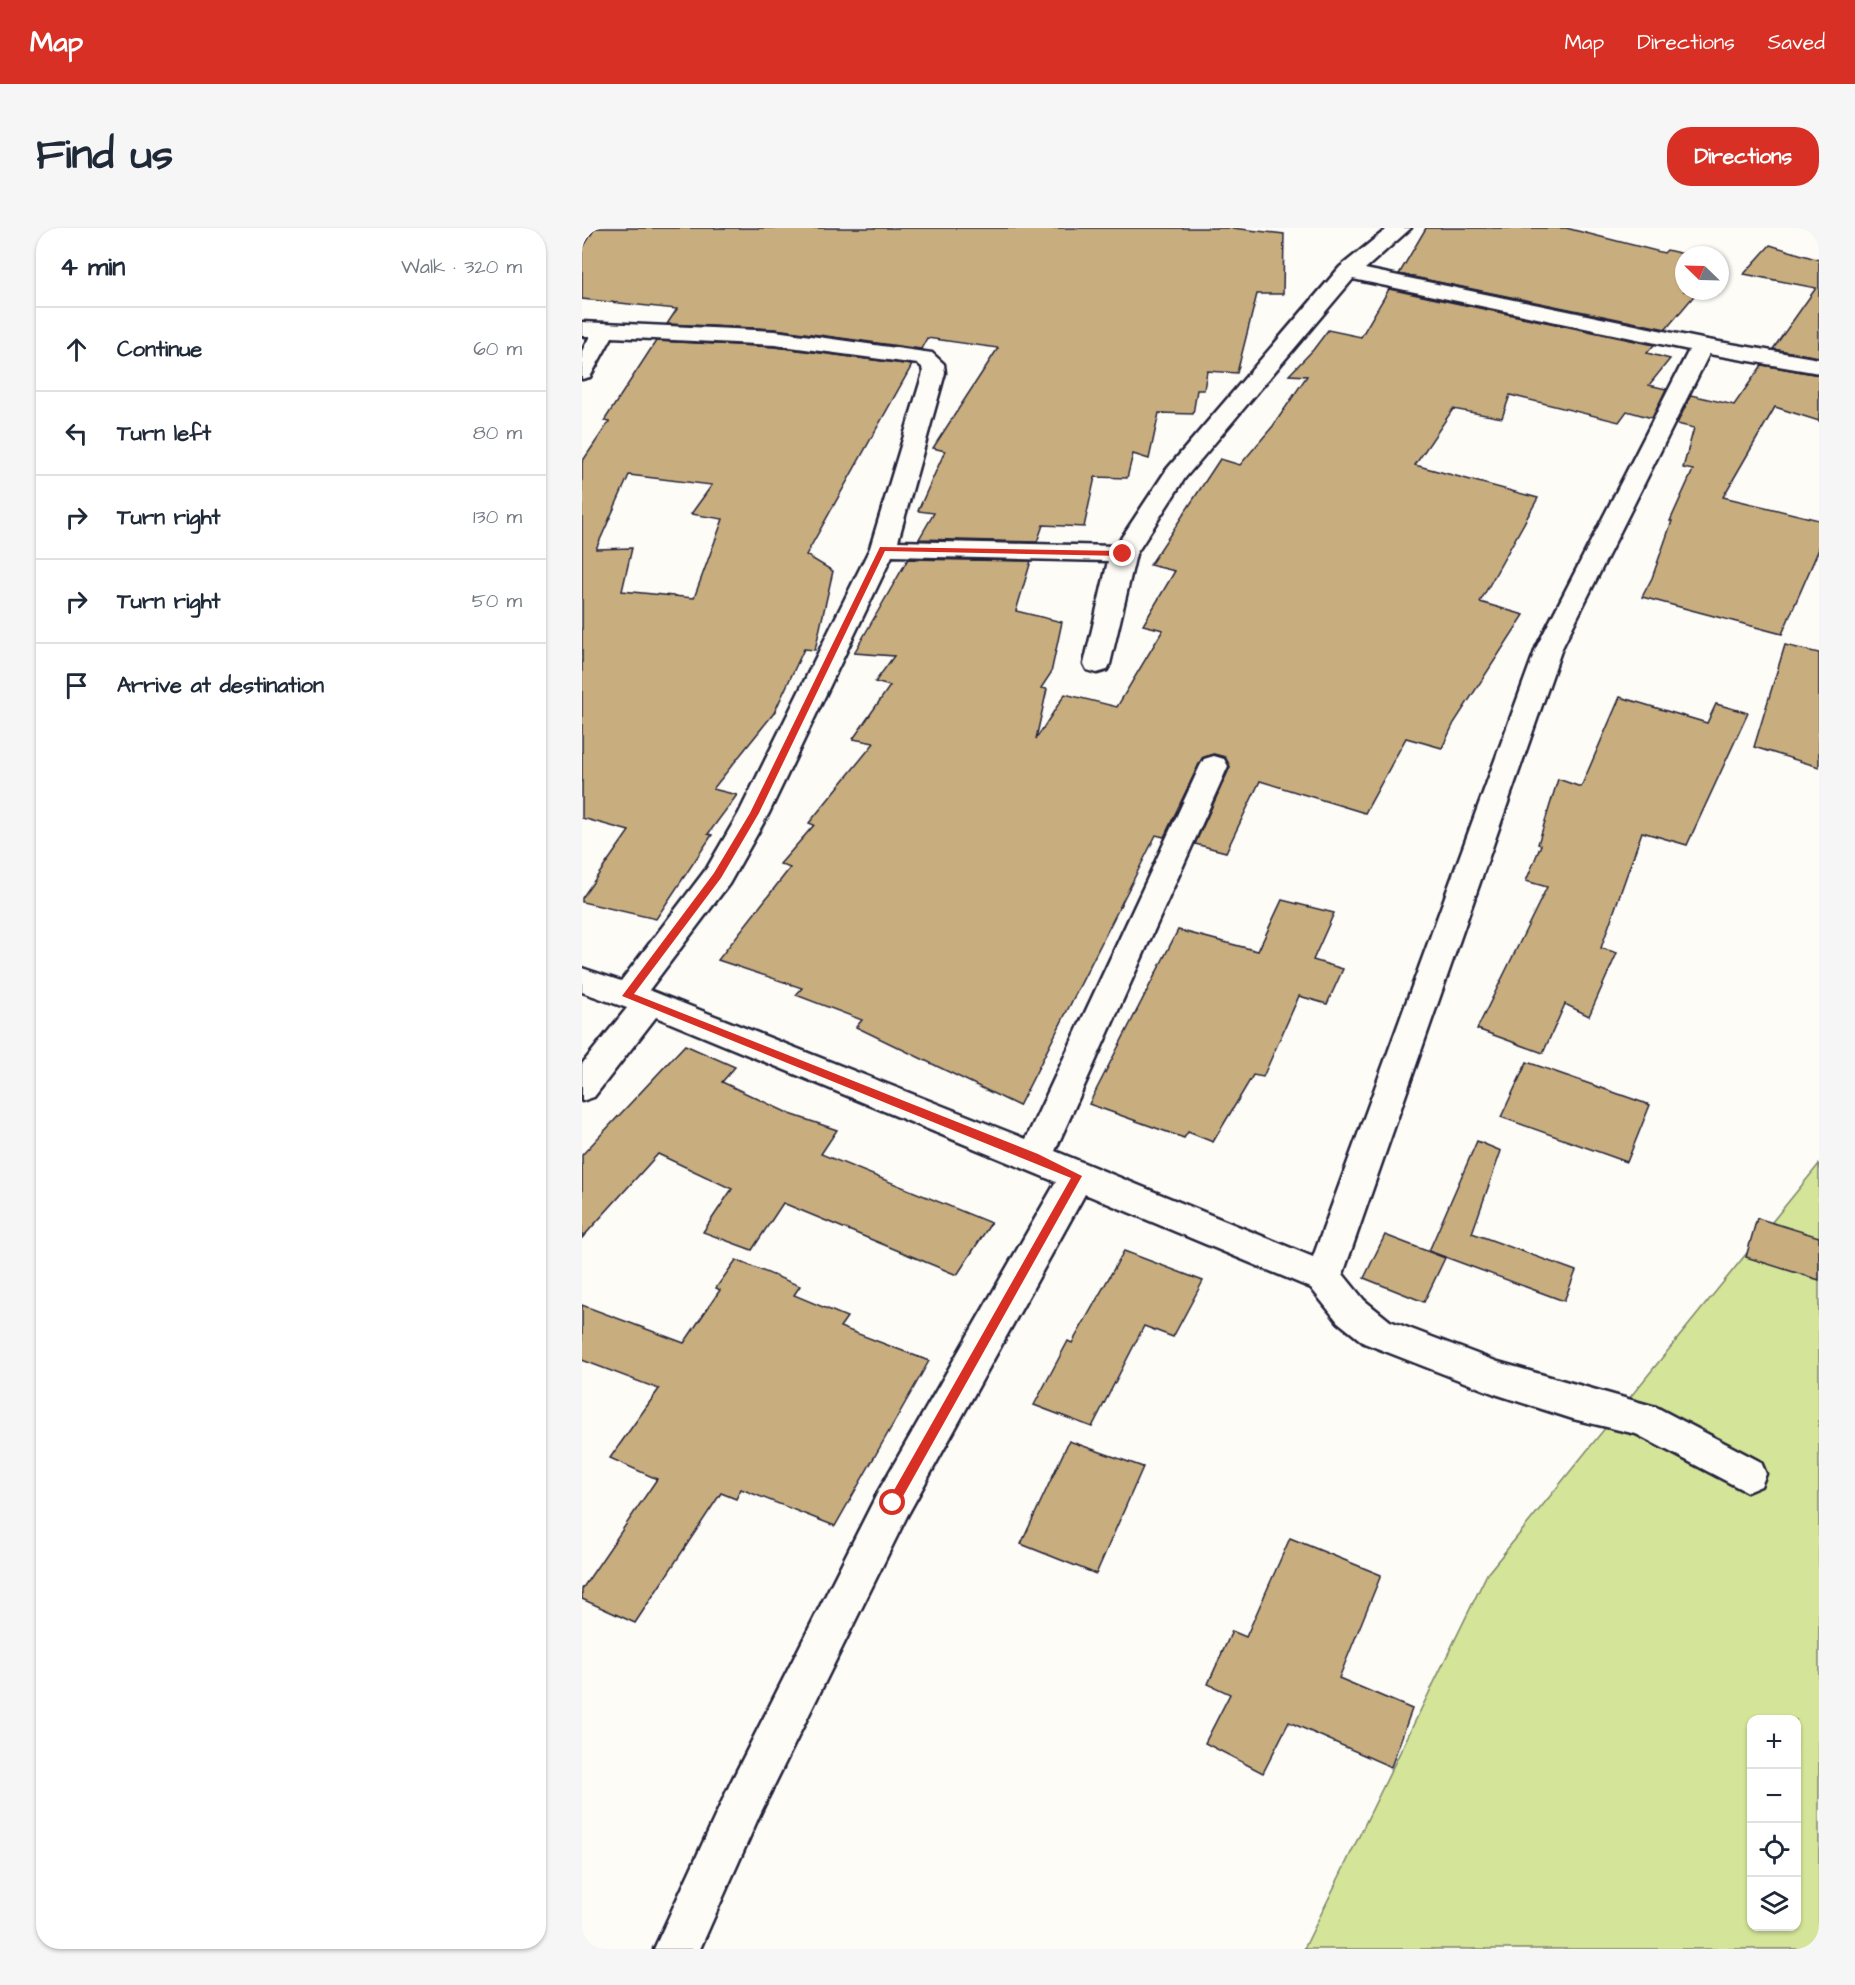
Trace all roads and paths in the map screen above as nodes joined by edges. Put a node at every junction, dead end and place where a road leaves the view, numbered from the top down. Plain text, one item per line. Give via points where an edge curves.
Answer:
1 (1400, 228) edge
2 (1348, 272) junction
3 (582, 329) edge
4 (604, 331) junction
5 (1702, 346) junction
6 (1819, 366) edge
7 (582, 372) edge
8 (883, 548) junction
9 (1123, 554) junction
10 (1097, 664) dead end
11 (1214, 766) dead end
12 (582, 980) edge
13 (638, 999) junction
14 (582, 1088) edge
15 (1035, 1157) junction
16 (1077, 1176) junction
17 (1324, 1277) junction
18 (1747, 1474) dead end
19 (677, 1949) edge

1 - 2 street
2 - 5 street
2 - 9 street via 1176,474
3 - 4 street
4 - 7 street
4 - 8 street via 775,338 931,361 932,382
5 - 6 street
5 - 17 street via 1549,648
8 - 9 street
8 - 13 street via 754,813
9 - 10 street
11 - 15 street
12 - 13 street
13 - 14 street
13 - 15 street
15 - 16 street
16 - 17 street
16 - 19 street via 893,1503 745,1799
17 - 18 street via 1351,1311 1377,1332 1495,1378 1642,1419

